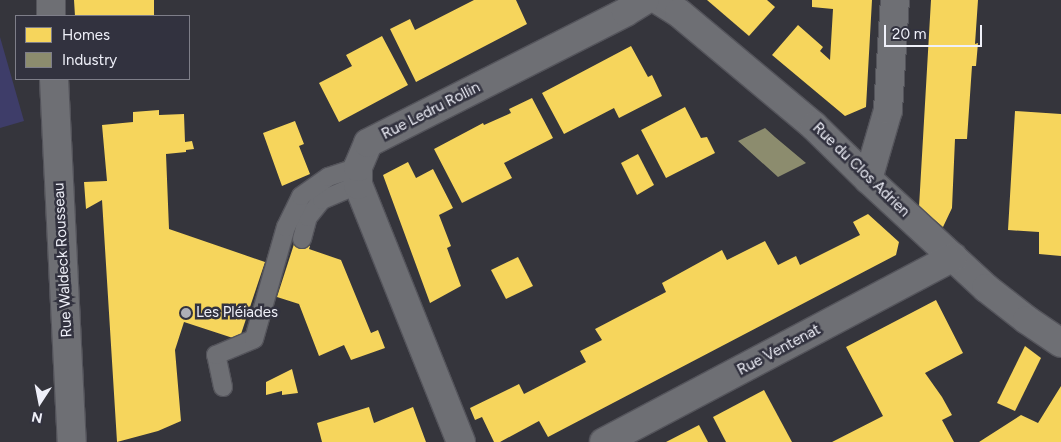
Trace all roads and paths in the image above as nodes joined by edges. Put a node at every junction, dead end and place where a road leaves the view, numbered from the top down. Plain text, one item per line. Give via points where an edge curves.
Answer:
1 (51, 0) edge
2 (645, 0) edge
3 (658, 0) edge
4 (896, 0) edge
5 (51, 15) edge
6 (54, 80) edge
7 (358, 176) junction
8 (868, 179) junction
9 (302, 239) dead end
10 (953, 257) junction
11 (1061, 344) edge
12 (223, 386) dead end
13 (72, 442) edge
14 (461, 442) edge
15 (604, 442) edge

1 - 5 street
2 - 7 street, Rue Ledru Rollin via 368,143
3 - 8 street, Rue du Clos Adrien via 679,13 814,126
4 - 8 street via 888,110
6 - 13 street, Rue Waldeck Rousseau
7 - 9 lane via 322,200 308,217
7 - 12 lane via 328,177 301,196 286,227 254,339 216,355
7 - 14 street
8 - 10 street, Rue du Clos Adrien
10 - 11 street, Rue du Clos Adrien via 1020,315
10 - 15 street, Rue Ventenat

